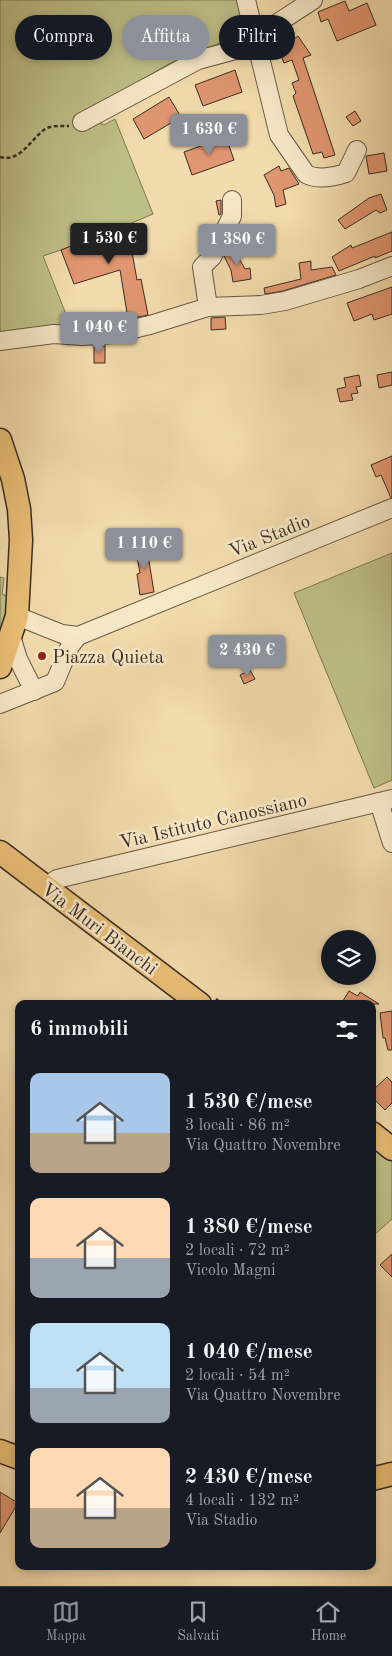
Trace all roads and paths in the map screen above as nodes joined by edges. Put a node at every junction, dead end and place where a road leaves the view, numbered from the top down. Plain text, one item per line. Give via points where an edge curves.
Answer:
1 (246, 0) edge
2 (313, 0) edge
3 (250, 15) edge
4 (292, 15) edge
5 (219, 53) edge
6 (262, 60) edge
7 (82, 122) joint
8 (357, 150) dead end
9 (0, 157) edge
10 (232, 200) dead end
11 (392, 266) edge
12 (208, 307) junction
13 (0, 341) edge
14 (0, 440) edge
15 (392, 508) edge
16 (14, 626) junction
17 (78, 636) junction
18 (0, 667) edge
19 (34, 691) junction
20 (0, 704) edge
21 (386, 801) edge
22 (391, 834) edge
23 (0, 852) edge
24 (45, 887) junction
25 (195, 1000) edge
26 (376, 1137) edge
27 (392, 1149) edge
28 (0, 1451) edge
29 (15, 1457) edge
30 (392, 1474) edge
31 (376, 1478) edge

1 - 3 street
2 - 4 street
5 - 7 street via 198,60
6 - 8 street via 279,136 306,174 313,178 338,176 346,172
7 - 9 path via 46,129 16,156 10,159
10 - 12 street via 232,216 212,257 202,267
11 - 12 street via 285,301
12 - 13 street via 112,334 54,334
14 - 16 main road via 19,509 21,549
15 - 17 street, Via Stadio
16 - 17 street
16 - 18 main road
16 - 19 street via 18,659
17 - 19 street via 70,646 55,682
19 - 20 street
21 - 22 street
21 - 24 street, Via Istituto Canossiano via 57,879
23 - 24 main road, Via Muri Bianchi
24 - 25 main road, Via Muri Bianchi
26 - 27 main road
28 - 29 main road
30 - 31 main road

